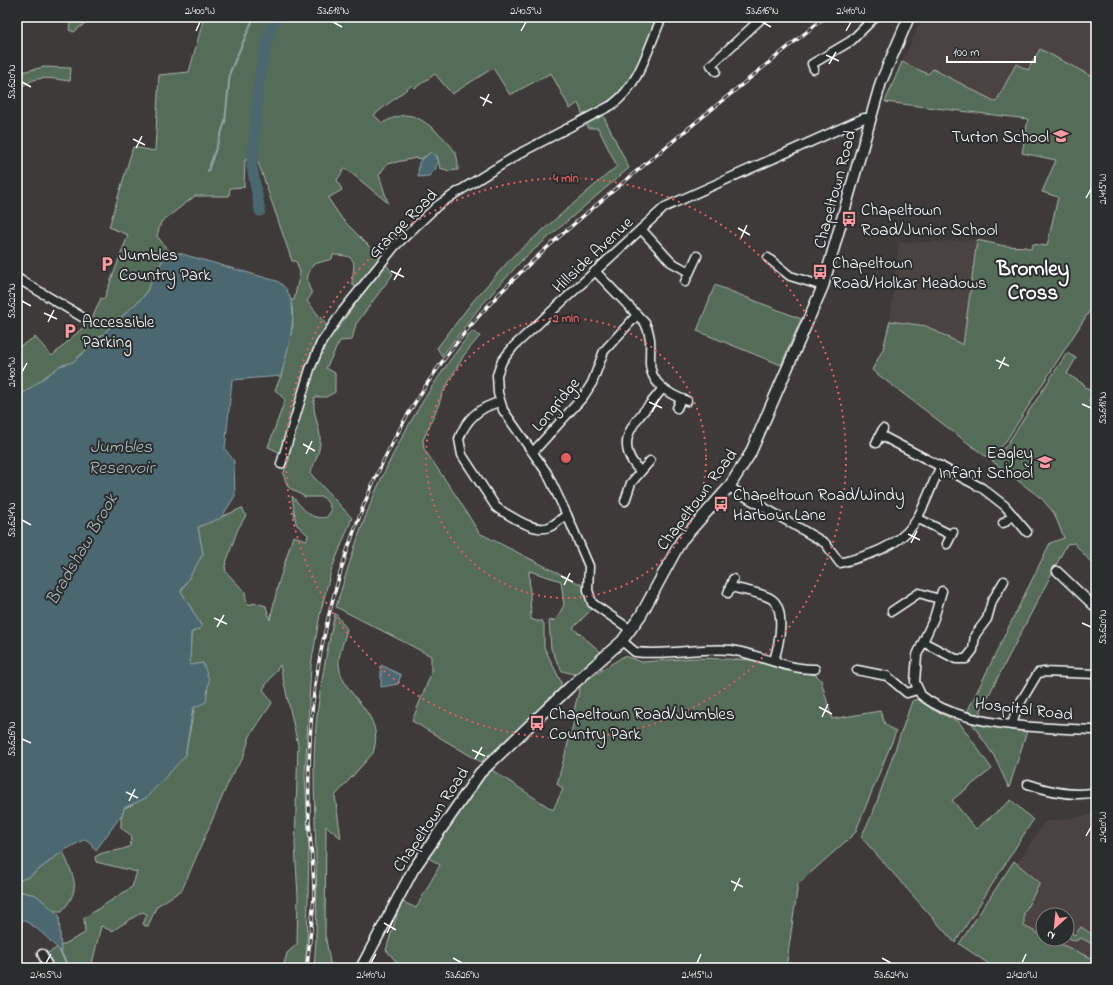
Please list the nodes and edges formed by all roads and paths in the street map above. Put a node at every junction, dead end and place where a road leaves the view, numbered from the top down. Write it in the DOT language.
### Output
graph roads {
  1 [pos="662,17"];
  2 [pos="763,17"];
  3 [pos="875,17"];
  4 [pos="909,17"];
  5 [pos="814,69"];
  6 [pos="716,71"];
  7 [pos="871,118"];
  8 [pos="641,229"];
  9 [pos="697,256"];
  10 [pos="768,257"];
  11 [pos="595,271"];
  12 [pos="689,272"];
  13 [pos="17,278"];
  14 [pos="685,282"];
  15 [pos="823,286"];
  16 [pos="637,315"];
  17 [pos="82,317"];
  18 [pos="662,389"];
  19 [pos="500,402"];
  20 [pos="677,408"];
  21 [pos="876,443"];
  22 [pos="533,452"];
  23 [pos="650,461"];
  24 [pos="281,464"];
  25 [pos="941,466"];
  26 [pos="640,471"];
  27 [pos="729,487"];
  28 [pos="625,501"];
  29 [pos="567,515"];
  30 [pos="1013,515"];
  31 [pos="917,518"];
  32 [pos="1003,522"];
  33 [pos="1026,532"];
  34 [pos="947,544"];
  35 [pos="1057,571"];
  36 [pos="734,579"];
  37 [pos="1004,581"];
  38 [pos="1096,608"];
  39 [pos="903,615"];
  40 [pos="631,630"];
  41 [pos="622,641"];
  42 [pos="923,642"];
  43 [pos="774,660"];
  44 [pos="815,669"];
  45 [pos="857,670"];
  46 [pos="1096,674"];
  47 [pos="917,690"];
  48 [pos="1012,725"];
  49 [pos="1096,730"];
  50 [pos="1028,784"];
  51 [pos="1096,792"];
  52 [pos="42,954"];
  53 [pos="49,968"];
  54 [pos="361,968"];
  1 -- 24 [label="street, Grange Road"];
  2 -- 6 [label="street"];
  3 -- 5 [label="street"];
  4 -- 7 [label="main road, Chapeltown Road"];
  7 -- 8 [label="street, Hillside Avenue"];
  7 -- 15 [label="main road, Chapeltown Road"];
  8 -- 11 [label="street, Hillside Avenue"];
  8 -- 12 [label="street"];
  9 -- 12 [label="street"];
  10 -- 15 [label="street"];
  11 -- 16 [label="street"];
  11 -- 19 [label="street, Hillside Avenue"];
  12 -- 14 [label="street"];
  13 -- 17 [label="street"];
  15 -- 27 [label="main road, Chapeltown Road"];
  16 -- 18 [label="street"];
  16 -- 22 [label="street, Longridge"];
  18 -- 20 [label="street"];
  18 -- 26 [label="street"];
  19 -- 22 [label="street, Hillside Avenue"];
  19 -- 29 [label="street"];
  21 -- 25 [label="street"];
  22 -- 29 [label="street, Hillside Avenue"];
  23 -- 26 [label="street"];
  25 -- 30 [label="street"];
  25 -- 31 [label="street"];
  26 -- 28 [label="street"];
  27 -- 31 [label="street"];
  27 -- 40 [label="main road, Chapeltown Road"];
  29 -- 40 [label="street, Hillside Avenue"];
  30 -- 32 [label="street"];
  30 -- 33 [label="street"];
  31 -- 34 [label="street"];
  35 -- 38 [label="street"];
  36 -- 43 [label="street"];
  37 -- 42 [label="street"];
  39 -- 42 [label="street"];
  40 -- 41 [label="main road, Chapeltown Road"];
  41 -- 43 [label="street"];
  41 -- 54 [label="main road, Chapeltown Road"];
  42 -- 47 [label="street"];
  43 -- 44 [label="street"];
  45 -- 47 [label="street"];
  46 -- 48 [label="street"];
  47 -- 48 [label="street, Hospital Road"];
  48 -- 49 [label="street, Hospital Road"];
  50 -- 51 [label="street"];
  52 -- 53 [label="street"];
}
